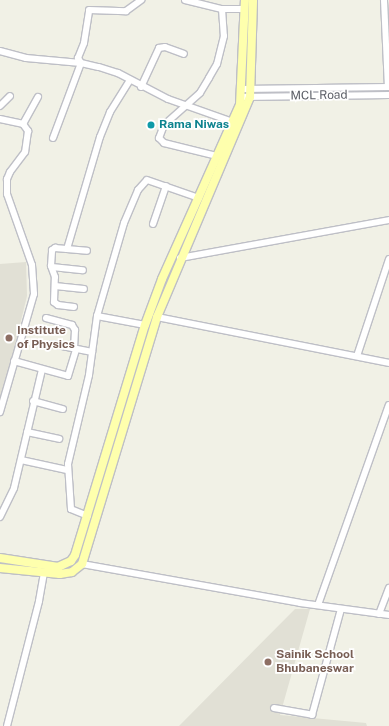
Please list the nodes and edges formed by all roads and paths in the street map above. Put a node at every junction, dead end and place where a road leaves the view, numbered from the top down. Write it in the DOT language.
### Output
graph roads {
  1 [pos="141,0"];
  2 [pos="185,0"];
  3 [pos="245,0"];
  4 [pos="253,0"];
  5 [pos="384,0"];
  6 [pos="222,9"];
  7 [pos="245,9"];
  8 [pos="0,51"];
  9 [pos="184,54"];
  10 [pos="82,63"];
  11 [pos="130,80"];
  12 [pos="141,87"];
  13 [pos="389,87"];
  14 [pos="246,93"];
  15 [pos="389,95"];
  16 [pos="10,96"];
  17 [pos="38,97"];
  18 [pos="186,105"];
  19 [pos="0,106"];
  20 [pos="0,119"];
  21 [pos="233,122"];
  22 [pos="22,124"];
  23 [pos="53,138"];
  24 [pos="217,156"];
  25 [pos="166,186"];
  26 [pos="199,198"];
  27 [pos="389,220"];
  28 [pos="153,224"];
  29 [pos="67,249"];
  30 [pos="87,251"];
  31 [pos="180,258"];
  32 [pos="389,259"];
  33 [pos="52,268"];
  34 [pos="83,270"];
  35 [pos="163,277"];
  36 [pos="171,281"];
  37 [pos="55,286"];
  38 [pos="84,289"];
  39 [pos="74,307"];
  40 [pos="97,316"];
  41 [pos="157,317"];
  42 [pos="46,318"];
  43 [pos="145,325"];
  44 [pos="52,344"];
  45 [pos="75,349"];
  46 [pos="92,352"];
  47 [pos="358,356"];
  48 [pos="14,361"];
  49 [pos="389,363"];
  50 [pos="42,370"];
  51 [pos="33,402"];
  52 [pos="389,405"];
  53 [pos="63,409"];
  54 [pos="0,412"];
  55 [pos="27,432"];
  56 [pos="59,439"];
  57 [pos="21,460"];
  58 [pos="67,470"];
  59 [pos="88,516"];
  60 [pos="0,517"];
  61 [pos="0,558"];
  62 [pos="82,564"];
  63 [pos="0,568"];
  64 [pos="44,572"];
  65 [pos="389,588"];
  66 [pos="318,606"];
  67 [pos="342,609"];
  68 [pos="380,614"];
  69 [pos="389,615"];
  70 [pos="274,708"];
  71 [pos="7,726"];
  1 -- 10 [label="street"];
  2 -- 6 [label="street"];
  3 -- 7 [label="main road"];
  4 -- 14 [label="main road"];
  5 -- 13 [label="street"];
  6 -- 7 [label="street"];
  6 -- 18 [label="street"];
  7 -- 14 [label="main road"];
  8 -- 10 [label="street"];
  9 -- 12 [label="street"];
  10 -- 11 [label="street"];
  10 -- 23 [label="street"];
  11 -- 12 [label="street"];
  11 -- 29 [label="street"];
  12 -- 18 [label="street"];
  13 -- 14 [label="street, MCL Road"];
  14 -- 15 [label="street, MCL Road"];
  14 -- 21 [label="main road"];
  14 -- 31 [label="main road"];
  16 -- 19 [label="street"];
  17 -- 22 [label="street"];
  18 -- 21 [label="street"];
  18 -- 24 [label="street"];
  20 -- 22 [label="street"];
  21 -- 24 [label="main road"];
  22 -- 48 [label="street"];
  24 -- 26 [label="main road"];
  25 -- 26 [label="street"];
  25 -- 28 [label="street"];
  25 -- 40 [label="street"];
  26 -- 35 [label="main road"];
  27 -- 31 [label="street"];
  29 -- 30 [label="street"];
  29 -- 33 [label="street"];
  31 -- 36 [label="main road"];
  32 -- 47 [label="street"];
  33 -- 34 [label="street"];
  33 -- 37 [label="street"];
  35 -- 36 [label="main road"];
  35 -- 43 [label="main road"];
  36 -- 41 [label="main road"];
  37 -- 38 [label="street"];
  37 -- 39 [label="street"];
  40 -- 43 [label="street"];
  40 -- 46 [label="street"];
  41 -- 47 [label="street"];
  41 -- 62 [label="main road"];
  42 -- 45 [label="street"];
  43 -- 59 [label="main road"];
  44 -- 45 [label="street"];
  45 -- 46 [label="street"];
  45 -- 50 [label="street"];
  46 -- 58 [label="street"];
  47 -- 49 [label="street"];
  48 -- 50 [label="street"];
  48 -- 54 [label="street"];
  50 -- 51 [label="street"];
  51 -- 53 [label="street"];
  51 -- 55 [label="street"];
  52 -- 66 [label="street"];
  55 -- 56 [label="street"];
  55 -- 57 [label="street"];
  57 -- 58 [label="street"];
  57 -- 60 [label="street"];
  58 -- 59 [label="street"];
  59 -- 61 [label="main road"];
  62 -- 64 [label="main road"];
  62 -- 66 [label="street"];
  63 -- 64 [label="main road"];
  64 -- 71 [label="street"];
  65 -- 68 [label="street"];
  66 -- 67 [label="street"];
  67 -- 68 [label="street"];
  67 -- 70 [label="street"];
  68 -- 69 [label="street"];
}
